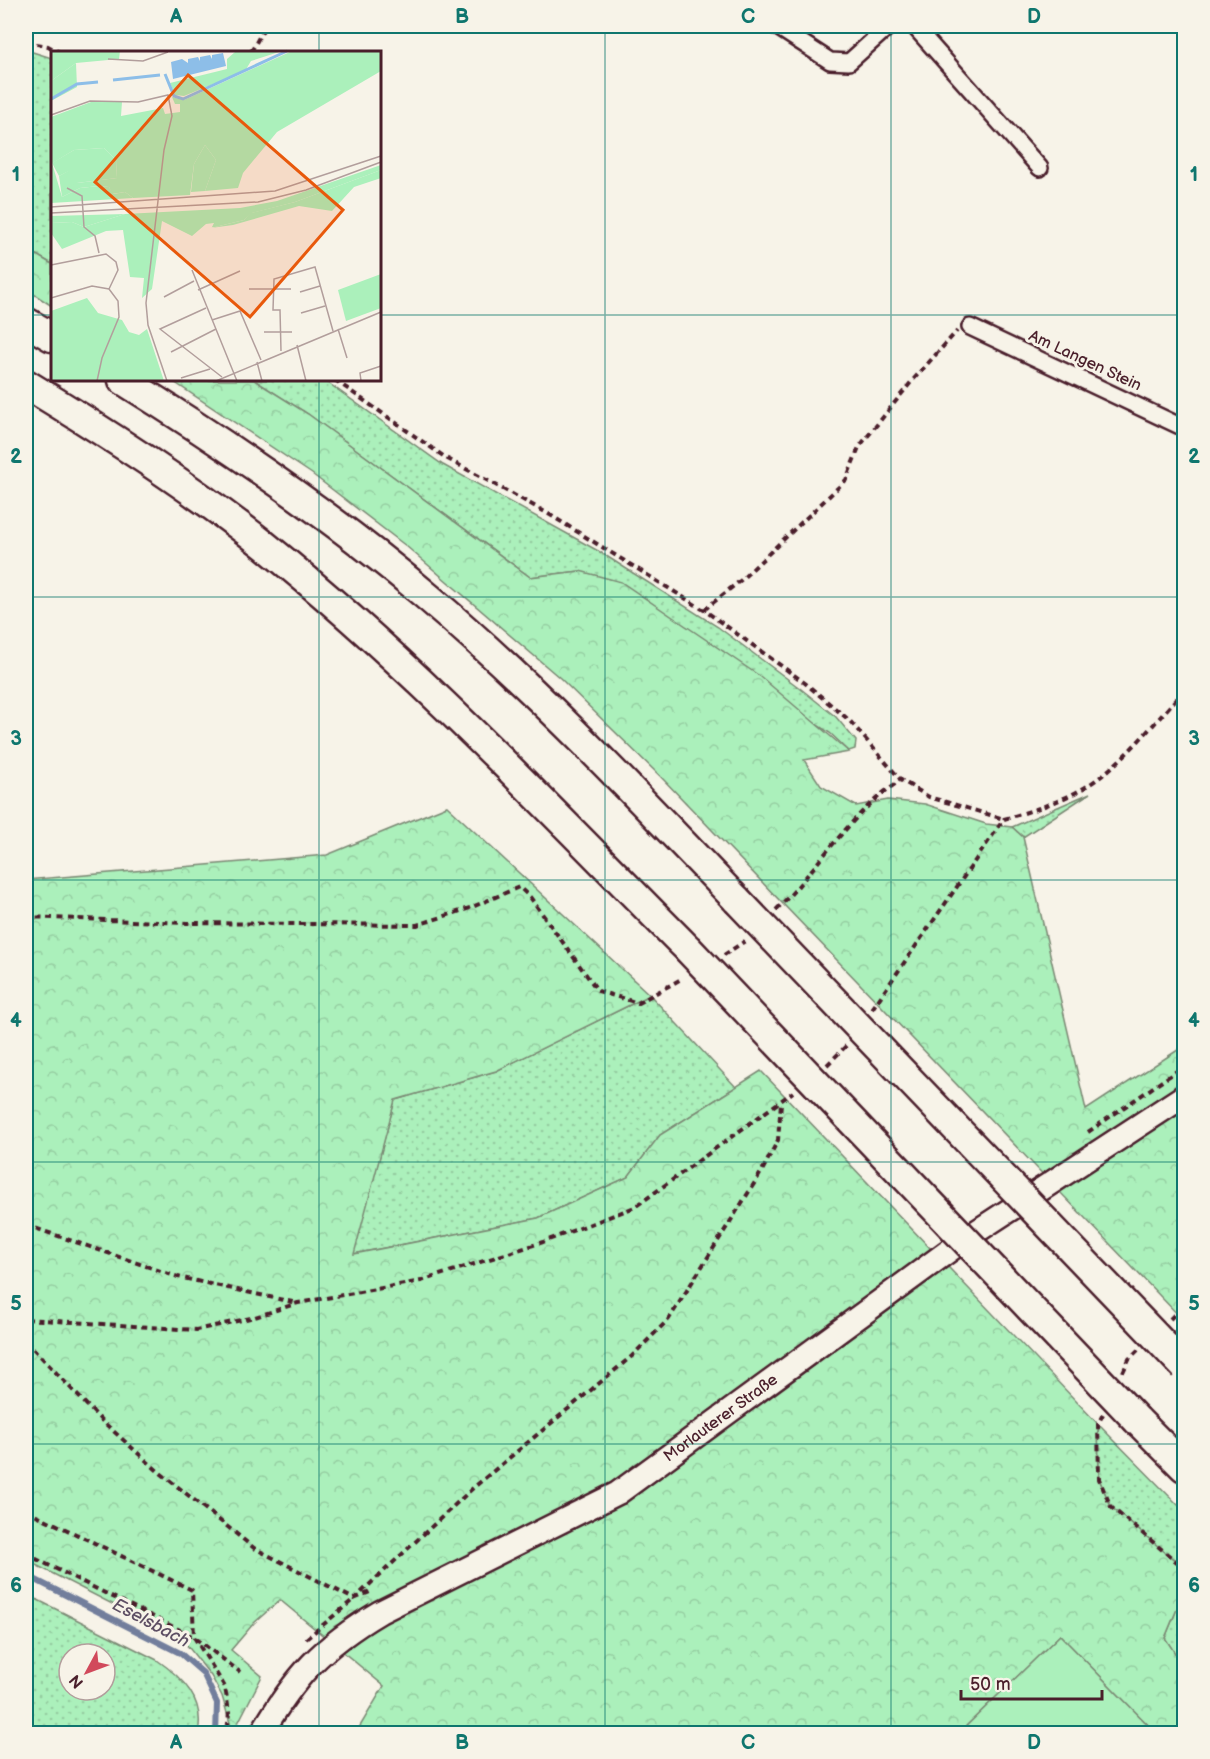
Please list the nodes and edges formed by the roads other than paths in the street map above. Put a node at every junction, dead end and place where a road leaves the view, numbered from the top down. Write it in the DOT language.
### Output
graph roads {
  1 [pos="776,26"];
  2 [pos="889,26"];
  3 [pos="914,26"];
  4 [pos="1040,168"];
  5 [pos="26,322"];
  6 [pos="970,327"];
  7 [pos="51,336"];
  8 [pos="125,381"];
  9 [pos="26,384"];
  10 [pos="1185,428"];
  11 [pos="1185,1096"];
  12 [pos="1185,1366"];
  13 [pos="1185,1467"];
  14 [pos="261,1734"];
  1 -- 2 [label="street"];
  3 -- 4 [label="street"];
  5 -- 7 [label="highway"];
  6 -- 10 [label="street, Am Langen Stein"];
  8 -- 12 [label="highway, bridge"];
  9 -- 13 [label="highway, bridge"];
  11 -- 14 [label="street, Morlauterer Straße"];
}
